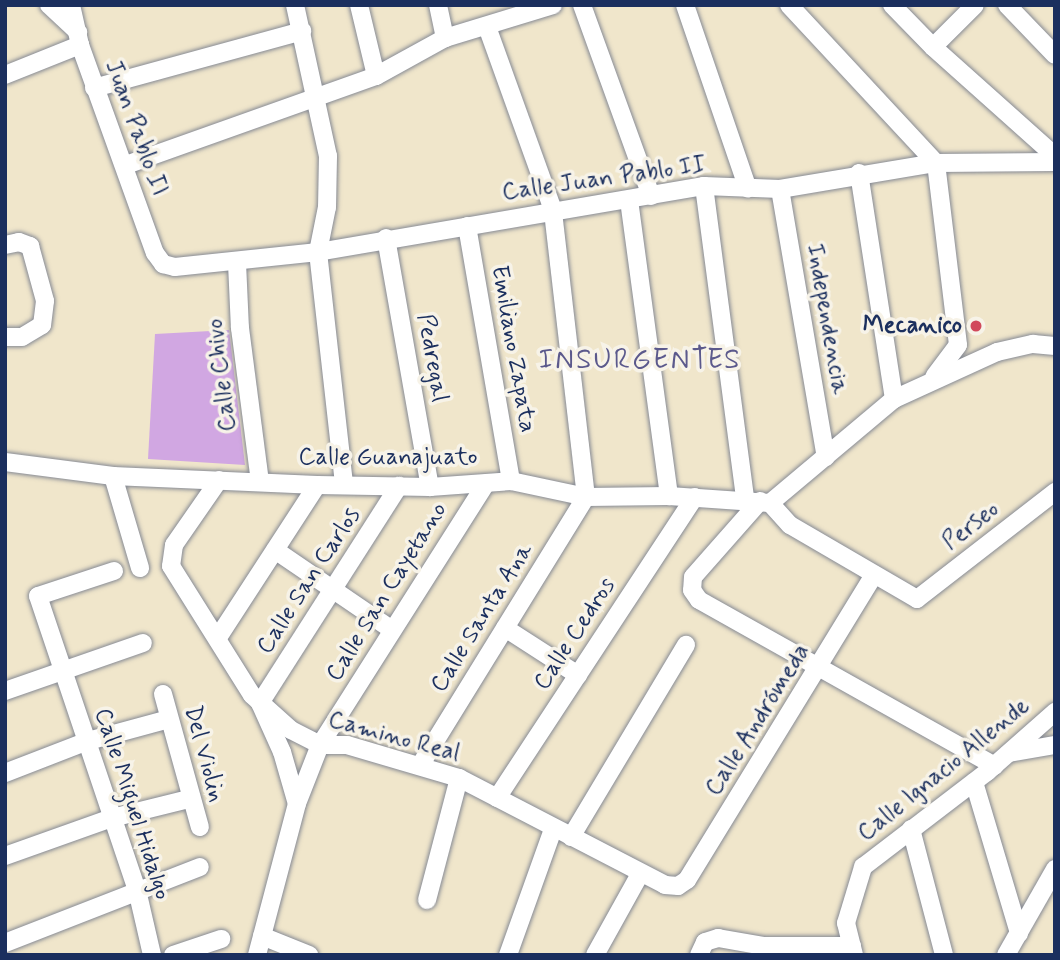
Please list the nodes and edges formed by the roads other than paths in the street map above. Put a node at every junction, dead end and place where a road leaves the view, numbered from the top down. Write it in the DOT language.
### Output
graph roads {
  1 [pos="49,5"];
  2 [pos="71,5"];
  3 [pos="295,5"];
  4 [pos="359,5"];
  5 [pos="438,5"];
  6 [pos="553,5"];
  7 [pos="582,5"];
  8 [pos="685,5"];
  9 [pos="789,5"];
  10 [pos="892,5"];
  11 [pos="975,5"];
  12 [pos="1007,5"];
  13 [pos="519,11"];
  14 [pos="487,27"];
  15 [pos="302,31"];
  16 [pos="79,38"];
  17 [pos="445,38"];
  18 [pos="933,47"];
  19 [pos="1055,55"];
  20 [pos="5,75"];
  21 [pos="376,76"];
  22 [pos="94,88"];
  23 [pos="317,96"];
  24 [pos="1055,156"];
  25 [pos="1055,162"];
  26 [pos="936,163"];
  27 [pos="125,165"];
  28 [pos="859,173"];
  29 [pos="704,186"];
  30 [pos="748,189"];
  31 [pos="780,189"];
  32 [pos="651,196"];
  33 [pos="629,200"];
  34 [pos="553,210"];
  35 [pos="467,226"];
  36 [pos="386,238"];
  37 [pos="5,245"];
  38 [pos="318,252"];
  39 [pos="237,263"];
  40 [pos="163,264"];
  41 [pos="5,337"];
  42 [pos="958,345"];
  43 [pos="1055,346"];
  44 [pos="997,352"];
  45 [pos="936,376"];
  46 [pos="894,398"];
  47 [pos="826,457"];
  48 [pos="5,462"];
  49 [pos="113,476"];
  50 [pos="219,480"];
  51 [pos="260,481"];
  52 [pos="511,481"];
  53 [pos="486,483"];
  54 [pos="344,484"];
  55 [pos="317,485"];
  56 [pos="399,486"];
  57 [pos="430,487"];
  58 [pos="1055,492"];
  59 [pos="669,496"];
  60 [pos="586,497"];
  61 [pos="695,497"];
  62 [pos="758,501"];
  63 [pos="275,550"];
  64 [pos="140,568"];
  65 [pos="114,571"];
  66 [pos="874,575"];
  67 [pos="334,590"];
  68 [pos="505,628"];
  69 [pos="391,629"];
  70 [pos="219,636"];
  71 [pos="143,643"];
  72 [pos="686,645"];
  73 [pos="818,669"];
  74 [pos="61,670"];
  75 [pos="578,675"];
  76 [pos="5,691"];
  77 [pos="163,694"];
  78 [pos="260,703"];
  79 [pos="1054,714"];
  80 [pos="169,719"];
  81 [pos="88,741"];
  82 [pos="1055,745"];
  83 [pos="320,746"];
  84 [pos="1009,752"];
  85 [pos="421,764"];
  86 [pos="995,766"];
  87 [pos="5,773"];
  88 [pos="459,778"];
  89 [pos="974,782"];
  90 [pos="497,798"];
  91 [pos="189,799"];
  92 [pos="297,804"];
  93 [pos="112,818"];
  94 [pos="200,827"];
  95 [pos="553,829"];
  96 [pos="911,829"];
  97 [pos="571,837"];
  98 [pos="5,856"];
  99 [pos="200,867"];
  100 [pos="1055,869"];
  101 [pos="640,874"];
  102 [pos="678,886"];
  103 [pos="137,890"];
  104 [pos="427,900"];
  105 [pos="1020,933"];
  106 [pos="262,936"];
  107 [pos="221,939"];
  108 [pos="5,946"];
  109 [pos="765,950"];
  110 [pos="853,951"];
  111 [pos="16,955"];
  112 [pos="152,955"];
  113 [pos="173,955"];
  114 [pos="257,955"];
  115 [pos="310,955"];
  116 [pos="508,955"];
  117 [pos="595,955"];
  118 [pos="699,955"];
  119 [pos="944,955"];
  120 [pos="1007,955"];
  1 -- 16 [label="street"];
  2 -- 16 [label="street, Juan Pablo II"];
  3 -- 15 [label="street"];
  4 -- 21 [label="street"];
  5 -- 17 [label="street"];
  6 -- 13 [label="street"];
  7 -- 32 [label="street"];
  8 -- 30 [label="street"];
  9 -- 26 [label="street"];
  10 -- 18 [label="street"];
  11 -- 18 [label="street"];
  12 -- 19 [label="street"];
  13 -- 14 [label="street"];
  14 -- 17 [label="street"];
  14 -- 34 [label="street"];
  15 -- 22 [label="street"];
  15 -- 23 [label="street"];
  16 -- 20 [label="street"];
  16 -- 22 [label="street, Juan Pablo II"];
  17 -- 21 [label="street"];
  18 -- 24 [label="street"];
  21 -- 23 [label="street"];
  22 -- 27 [label="street, Juan Pablo II"];
  23 -- 27 [label="street"];
  23 -- 38 [label="street"];
  25 -- 26 [label="street, Calle Juan Pablo II"];
  26 -- 28 [label="street, Calle Juan Pablo II"];
  26 -- 42 [label="street"];
  27 -- 40 [label="street, Juan Pablo II"];
  28 -- 31 [label="street, Calle Juan Pablo II"];
  28 -- 46 [label="street"];
  29 -- 30 [label="street, Calle Juan Pablo II"];
  29 -- 32 [label="street, Calle Juan Pablo II"];
  29 -- 62 [label="street"];
  30 -- 31 [label="street, Calle Juan Pablo II"];
  31 -- 47 [label="street, Independencia"];
  32 -- 33 [label="street, Calle Juan Pablo II"];
  33 -- 34 [label="street, Calle Juan Pablo II"];
  33 -- 59 [label="street"];
  34 -- 35 [label="street, Calle Juan Pablo II"];
  34 -- 60 [label="street"];
  35 -- 36 [label="street, Calle Juan Pablo II"];
  35 -- 52 [label="street, Emiliano Zapata"];
  36 -- 38 [label="street, Calle Juan Pablo II"];
  36 -- 57 [label="street, Pedregal"];
  37 -- 41 [label="street"];
  38 -- 39 [label="street, Calle Juan Pablo II"];
  38 -- 54 [label="street"];
  39 -- 40 [label="street, Calle Juan Pablo II"];
  39 -- 51 [label="street, Calle Chivo"];
  42 -- 44 [label="street"];
  42 -- 45 [label="street"];
  43 -- 44 [label="street"];
  44 -- 45 [label="street"];
  45 -- 46 [label="street"];
  46 -- 47 [label="street"];
  47 -- 62 [label="street"];
  48 -- 49 [label="street, Calle Guanajuato"];
  49 -- 50 [label="street, Calle Guanajuato"];
  49 -- 64 [label="street"];
  50 -- 51 [label="street, Calle Guanajuato"];
  50 -- 70 [label="street, Camino Real"];
  51 -- 55 [label="street, Calle Guanajuato"];
  52 -- 53 [label="street, Calle Guanajuato"];
  52 -- 60 [label="street, Calle Guanajuato"];
  53 -- 57 [label="street, Calle Guanajuato"];
  53 -- 69 [label="street, Calle San Cayetano"];
  54 -- 55 [label="street, Calle Guanajuato"];
  54 -- 56 [label="street, Calle Guanajuato"];
  55 -- 63 [label="street"];
  56 -- 57 [label="street, Calle Guanajuato"];
  56 -- 67 [label="street, Calle San Carlos"];
  58 -- 66 [label="street, Perseo"];
  59 -- 60 [label="street, Calle Guanajuato"];
  59 -- 61 [label="street, Calle Guanajuato"];
  60 -- 68 [label="street, Calle Santa Ana"];
  61 -- 62 [label="street, Calle Guanajuato"];
  61 -- 75 [label="street, Calle Cedros"];
  62 -- 66 [label="street"];
  62 -- 73 [label="street"];
  63 -- 67 [label="street"];
  63 -- 70 [label="street"];
  65 -- 74 [label="street, Calle Miguel Hidalgo"];
  66 -- 73 [label="street, Calle Andrómeda"];
  67 -- 69 [label="street"];
  67 -- 78 [label="street, Calle San Carlos"];
  68 -- 75 [label="street"];
  68 -- 85 [label="street, Calle Santa Ana"];
  69 -- 83 [label="street, Calle San Cayetano"];
  70 -- 78 [label="street, Camino Real"];
  71 -- 74 [label="street"];
  72 -- 97 [label="street"];
  73 -- 86 [label="street"];
  73 -- 102 [label="street, Calle Andrómeda"];
  74 -- 76 [label="street"];
  74 -- 81 [label="street, Calle Miguel Hidalgo"];
  75 -- 90 [label="street, Calle Cedros"];
  77 -- 80 [label="street, Del Violin"];
  78 -- 83 [label="street, Camino Real"];
  78 -- 92 [label="street"];
  79 -- 84 [label="street, Calle Ignacio Allende"];
  80 -- 81 [label="street"];
  80 -- 91 [label="street, Del Violin"];
  81 -- 87 [label="street"];
  81 -- 93 [label="street, Calle Miguel Hidalgo"];
  82 -- 84 [label="street"];
  83 -- 85 [label="street, Camino Real"];
  83 -- 92 [label="street, Calle San Cayetano"];
  84 -- 86 [label="street, Calle Ignacio Allende"];
  85 -- 88 [label="street, Camino Real"];
  86 -- 89 [label="street, Calle Ignacio Allende"];
  88 -- 90 [label="street, Camino Real"];
  88 -- 104 [label="street"];
  89 -- 96 [label="street, Calle Ignacio Allende"];
  89 -- 105 [label="street"];
  90 -- 95 [label="street, Camino Real"];
  91 -- 93 [label="street"];
  91 -- 94 [label="street, Del Violin"];
  92 -- 106 [label="street, Calle San Cayetano"];
  93 -- 98 [label="street"];
  93 -- 103 [label="street, Calle Miguel Hidalgo"];
  95 -- 97 [label="street, Camino Real"];
  95 -- 116 [label="street"];
  96 -- 110 [label="street, Calle Ignacio Allende"];
  96 -- 119 [label="street"];
  97 -- 101 [label="street, Camino Real"];
  99 -- 103 [label="street"];
  100 -- 105 [label="street"];
  101 -- 102 [label="street, Camino Real"];
  101 -- 117 [label="street"];
  103 -- 108 [label="street"];
  103 -- 112 [label="street, Calle Miguel Hidalgo"];
  105 -- 120 [label="street"];
  106 -- 114 [label="street, Calle San Cayetano"];
  106 -- 115 [label="street"];
  107 -- 113 [label="street"];
  108 -- 111 [label="street"];
  109 -- 110 [label="street"];
  109 -- 118 [label="street"];
}
